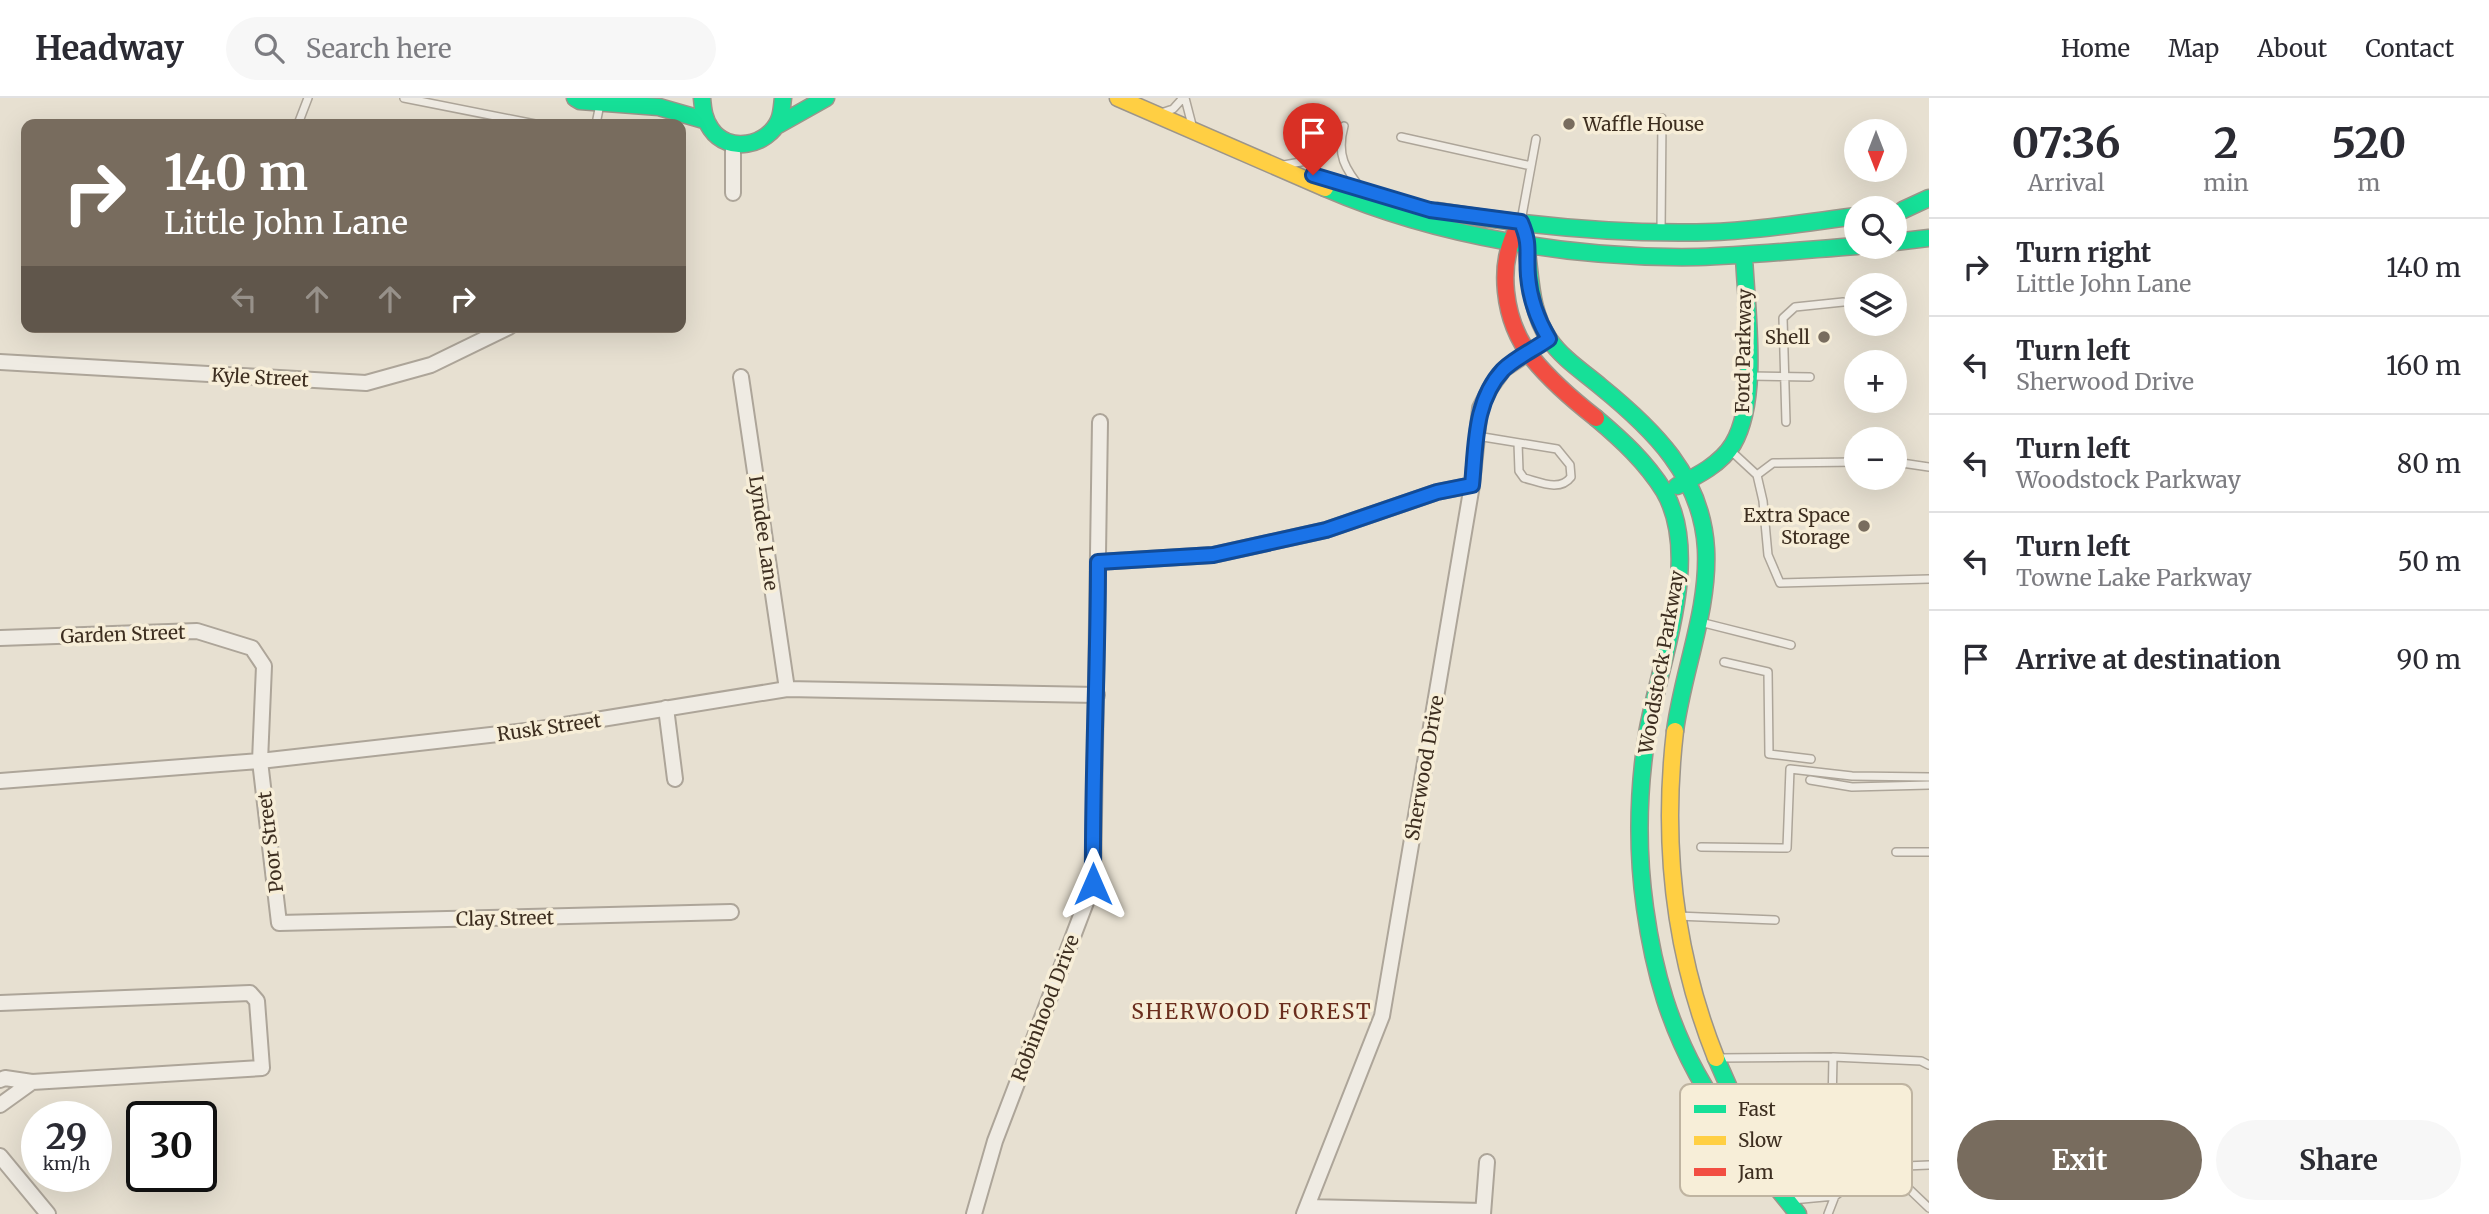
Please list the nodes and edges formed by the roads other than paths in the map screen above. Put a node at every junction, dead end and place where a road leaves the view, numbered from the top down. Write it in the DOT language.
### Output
graph roads {
  1 [pos="308,98"];
  2 [pos="404,98"];
  3 [pos="575,98"];
  4 [pos="702,98"];
  5 [pos="783,98"];
  6 [pos="827,98"];
  7 [pos="1118,98"];
  8 [pos="1184,98"];
  9 [pos="600,103"];
  10 [pos="1158,114"];
  11 [pos="1662,118"];
  12 [pos="300,119"];
  13 [pos="510,119"];
  14 [pos="597,119"];
  15 [pos="704,120"];
  16 [pos="778,125"];
  17 [pos="1344,127"];
  18 [pos="1194,129"];
  19 [pos="1402,137"];
  20 [pos="1340,139"];
  21 [pos="1536,139"];
  22 [pos="733,144"];
  23 [pos="1275,165"];
  24 [pos="1531,166"];
  25 [pos="1363,191"];
  26 [pos="733,193"];
  27 [pos="1929,198"];
  28 [pos="1929,206"];
  29 [pos="1907,208"];
  30 [pos="1907,210"];
  31 [pos="1844,217"];
  32 [pos="1521,222"];
  33 [pos="1661,232"];
  34 [pos="1509,238"];
  35 [pos="1929,238"];
  36 [pos="1907,241"];
  37 [pos="1530,242"];
  38 [pos="1566,247"];
  39 [pos="1844,247"];
  40 [pos="1744,256"];
  41 [pos="1531,293"];
  42 [pos="1843,302"];
  43 [pos="497,333"];
  44 [pos="1549,339"];
  45 [pos="1527,354"];
  46 [pos="0,362"];
  47 [pos="1746,376"];
  48 [pos="1784,376"];
  49 [pos="741,377"];
  50 [pos="1810,377"];
  51 [pos="1100,422"];
  52 [pos="1786,422"];
  53 [pos="1477,436"];
  54 [pos="1518,443"];
  55 [pos="1729,449"];
  56 [pos="1844,462"];
  57 [pos="1907,464"];
  58 [pos="1929,467"];
  59 [pos="1757,475"];
  60 [pos="1689,480"];
  61 [pos="1472,485"];
  62 [pos="1665,492"];
  63 [pos="1098,562"];
  64 [pos="1929,579"];
  65 [pos="1697,621"];
  66 [pos="0,638"];
  67 [pos="1791,645"];
  68 [pos="1724,662"];
  69 [pos="787,689"];
  70 [pos="1097,695"];
  71 [pos="666,708"];
  72 [pos="1811,758"];
  73 [pos="260,761"];
  74 [pos="1929,777"];
  75 [pos="675,779"];
  76 [pos="1810,780"];
  77 [pos="0,781"];
  78 [pos="1929,786"];
  79 [pos="1701,847"];
  80 [pos="1896,852"];
  81 [pos="1929,852"];
  82 [pos="731,912"];
  83 [pos="1675,916"];
  84 [pos="1775,920"];
  85 [pos="279,923"];
  86 [pos="0,1003"];
  87 [pos="1833,1056"];
  88 [pos="1713,1058"];
  89 [pos="1929,1065"];
  90 [pos="0,1080"];
  91 [pos="32,1082"];
  92 [pos="1701,1084"];
  93 [pos="1726,1084"];
  94 [pos="1832,1084"];
  95 [pos="0,1105"];
  96 [pos="0,1156"];
  97 [pos="1487,1162"];
  98 [pos="1912,1192"];
  99 [pos="1784,1196"];
  100 [pos="1835,1196"];
  101 [pos="1787,1199"];
  102 [pos="1929,1208"];
  103 [pos="1306,1210"];
  104 [pos="1398,1211"];
  105 [pos="1483,1213"];
  106 [pos="48,1214"];
  107 [pos="974,1214"];
  108 [pos="1798,1214"];
  109 [pos="1828,1214"];
  1 -- 12 [label="lane"];
  2 -- 13 [label="lane"];
  3 -- 9 [label="main road"];
  4 -- 15 [label="main road"];
  5 -- 16 [label="main road"];
  6 -- 16 [label="main road"];
  7 -- 10 [label="main road"];
  8 -- 10 [label="lane"];
  8 -- 18 [label="lane"];
  9 -- 14 [label="lane"];
  9 -- 15 [label="main road"];
  10 -- 18 [label="main road"];
  11 -- 33 [label="lane"];
  15 -- 22 [label="main road"];
  16 -- 22 [label="main road"];
  17 -- 20 [label="lane"];
  18 -- 23 [label="main road"];
  19 -- 24 [label="lane"];
  20 -- 23 [label="lane"];
  20 -- 25 [label="lane"];
  21 -- 24 [label="lane"];
  22 -- 26 [label="street"];
  23 -- 25 [label="main road"];
  23 -- 34 [label="main road"];
  24 -- 32 [label="lane"];
  25 -- 32 [label="main road"];
  27 -- 29 [label="main road"];
  28 -- 30 [label="main road"];
  31 -- 33 [label="main road"];
  32 -- 33 [label="main road"];
  32 -- 34 [label="main road"];
  32 -- 37 [label="main road, Woodstock Parkway"];
  34 -- 37 [label="main road"];
  34 -- 45 [label="main road, Woodstock Parkway"];
  35 -- 36 [label="main road"];
  37 -- 38 [label="main road"];
  37 -- 41 [label="main road, Woodstock Parkway"];
  38 -- 40 [label="main road"];
  38 -- 41 [label="main road"];
  39 -- 40 [label="main road"];
  40 -- 47 [label="main road, Ford Parkway"];
  41 -- 44 [label="main road, Woodstock Parkway"];
  42 -- 48 [label="lane"];
  43 -- 46 [label="street, Kyle Street"];
  44 -- 45 [label="street, Sherwood Drive"];
  44 -- 60 [label="main road, Woodstock Parkway"];
  45 -- 53 [label="street, Sherwood Drive"];
  45 -- 62 [label="main road, Woodstock Parkway"];
  47 -- 48 [label="lane"];
  47 -- 55 [label="main road, Ford Parkway"];
  48 -- 50 [label="lane"];
  48 -- 52 [label="lane"];
  49 -- 69 [label="street, Lyndee Lane"];
  51 -- 63 [label="street, Robinhood Drive"];
  53 -- 54 [label="lane"];
  53 -- 61 [label="street, Sherwood Drive"];
  54 -- 54 [label="lane"];
  55 -- 59 [label="lane"];
  55 -- 60 [label="main road, Ford Parkway"];
  56 -- 59 [label="lane"];
  57 -- 58 [label="lane"];
  59 -- 64 [label="lane"];
  60 -- 62 [label="main road, Ford Parkway"];
  60 -- 65 [label="main road, Woodstock Parkway"];
  61 -- 63 [label="street"];
  61 -- 103 [label="street, Sherwood Drive"];
  62 -- 92 [label="main road, Woodstock Parkway"];
  63 -- 70 [label="street, Robinhood Drive"];
  65 -- 67 [label="lane"];
  65 -- 83 [label="main road, Woodstock Parkway"];
  66 -- 73 [label="street, Garden Street"];
  68 -- 72 [label="lane"];
  69 -- 70 [label="street, Rusk Street"];
  69 -- 71 [label="street, Rusk Street"];
  70 -- 107 [label="street, Robinhood Drive"];
  71 -- 73 [label="street, Rusk Street"];
  71 -- 75 [label="street"];
  73 -- 77 [label="street, Rusk Street"];
  73 -- 85 [label="street, Poor Street"];
  74 -- 79 [label="lane"];
  76 -- 78 [label="lane"];
  80 -- 81 [label="lane"];
  82 -- 85 [label="street, Clay Street"];
  83 -- 84 [label="lane"];
  83 -- 88 [label="main road, Woodstock Parkway"];
  86 -- 91 [label="street"];
  87 -- 88 [label="lane"];
  87 -- 89 [label="lane"];
  87 -- 94 [label="lane"];
  88 -- 93 [label="main road, Woodstock Parkway"];
  90 -- 91 [label="street"];
  91 -- 95 [label="street"];
  96 -- 106 [label="street"];
  97 -- 105 [label="street"];
  98 -- 102 [label="lane"];
  99 -- 101 [label="main road, Woodstock Parkway"];
  100 -- 101 [label="lane"];
  100 -- 109 [label="lane"];
  101 -- 108 [label="main road, Woodstock Parkway"];
  103 -- 104 [label="street"];
  104 -- 105 [label="street"];
}
